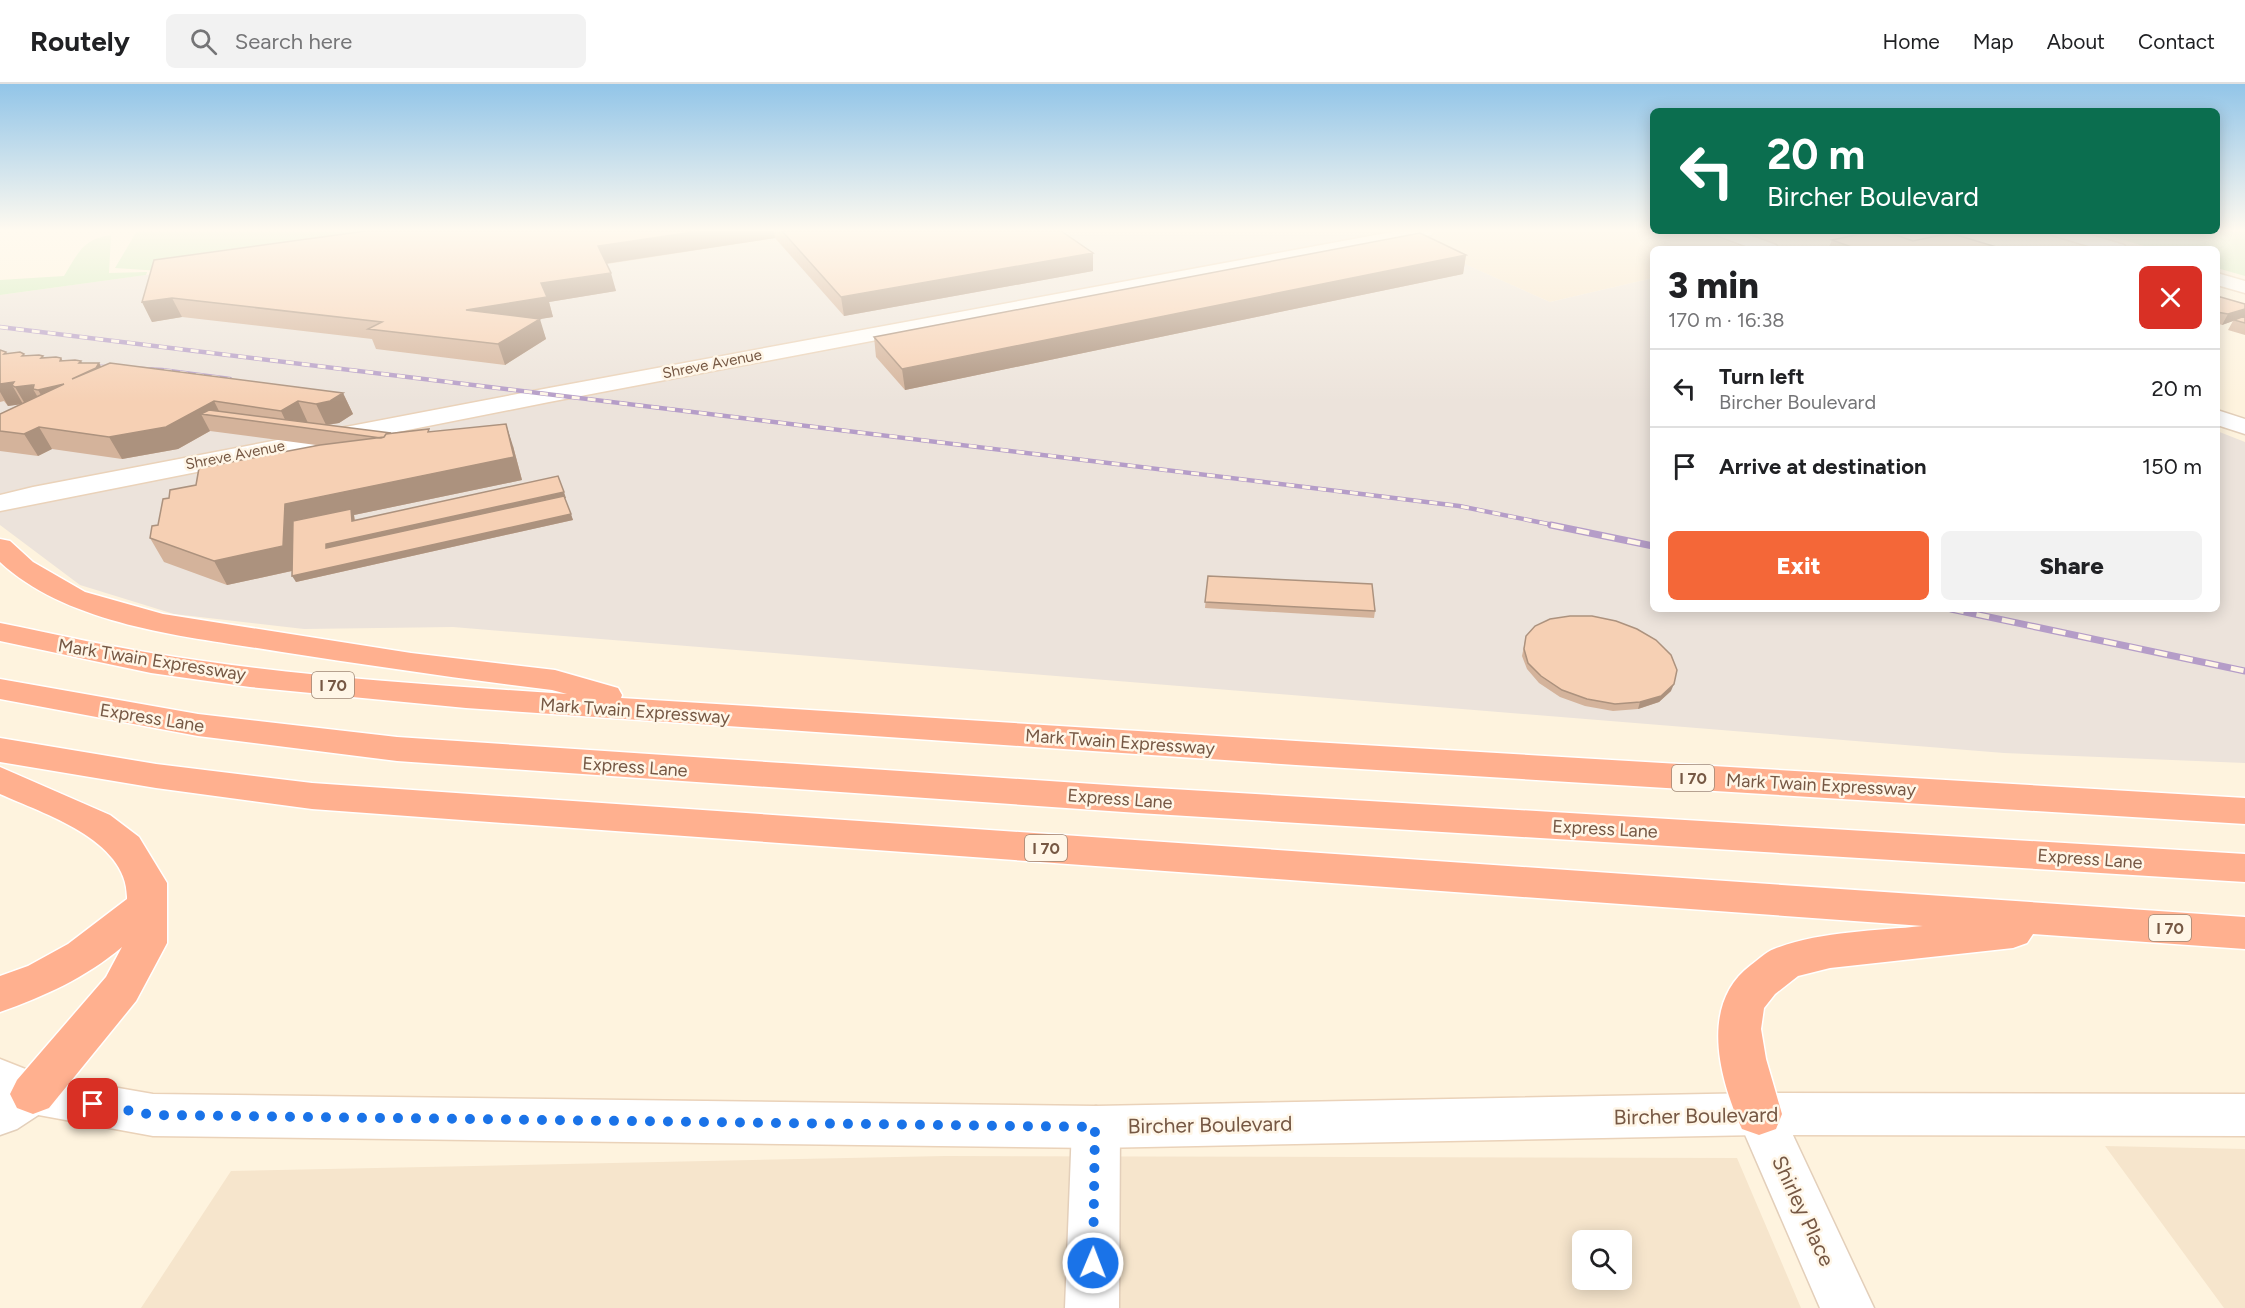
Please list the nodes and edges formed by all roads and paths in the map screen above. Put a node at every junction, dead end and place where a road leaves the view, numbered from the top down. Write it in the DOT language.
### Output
graph roads {
  1 [pos="1118,288"];
  2 [pos="2220,418"];
  3 [pos="2245,427"];
  4 [pos="0,503"];
  5 [pos="0,547"];
  6 [pos="0,632"];
  7 [pos="0,689"];
  8 [pos="669,713"];
  9 [pos="0,750"];
  10 [pos="0,779"];
  11 [pos="2245,811"];
  12 [pos="2245,868"];
  13 [pos="148,904"];
  14 [pos="2095,923"];
  15 [pos="2245,933"];
  16 [pos="0,994"];
  17 [pos="11,1095"];
  18 [pos="1759,1114"];
  19 [pos="2245,1116"];
  20 [pos="1095,1127"];
  21 [pos="1092,1308"];
  22 [pos="1847,1308"];
  1 -- 4 [label="street, Shreve Avenue"];
  2 -- 3 [label="street"];
  5 -- 8 [label="highway"];
  6 -- 8 [label="highway, Mark Twain Expressway / I 70"];
  7 -- 12 [label="highway, Express Lane"];
  8 -- 11 [label="highway, Mark Twain Expressway / I 70"];
  9 -- 14 [label="highway, I 70"];
  10 -- 13 [label="highway"];
  13 -- 16 [label="highway"];
  13 -- 17 [label="highway"];
  14 -- 15 [label="highway, I 70"];
  14 -- 18 [label="highway"];
  17 -- 20 [label="street, Bircher Boulevard"];
  18 -- 19 [label="street, Bircher Boulevard"];
  18 -- 20 [label="street, Bircher Boulevard"];
  18 -- 22 [label="street, Shirley Place"];
  20 -- 21 [label="street"];
}
